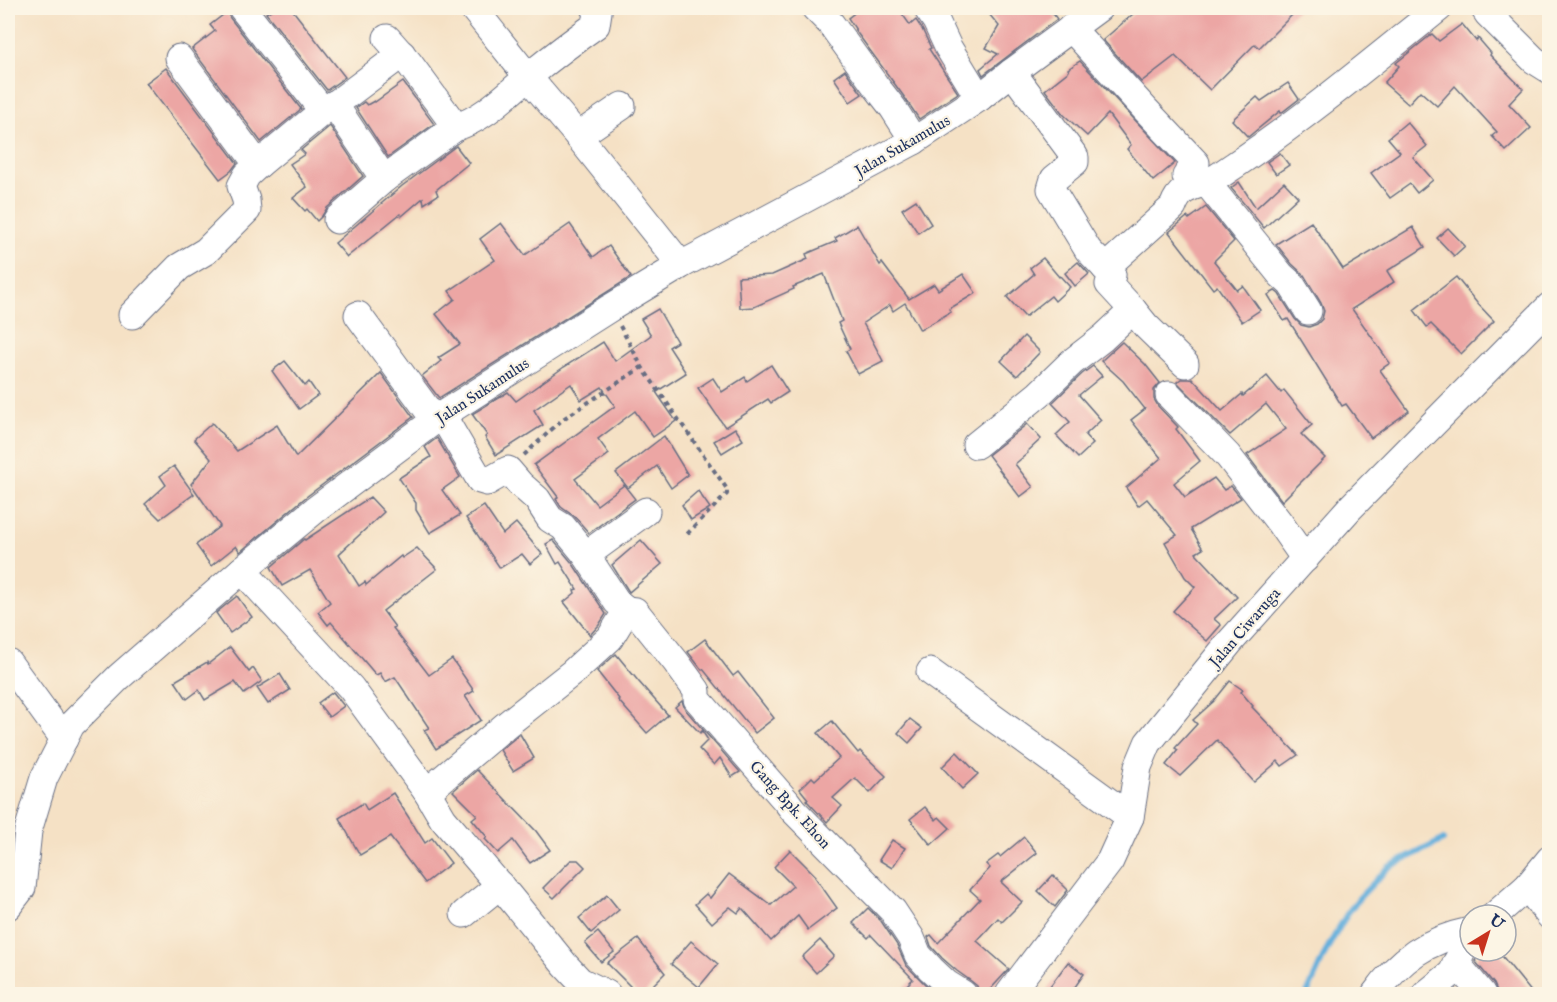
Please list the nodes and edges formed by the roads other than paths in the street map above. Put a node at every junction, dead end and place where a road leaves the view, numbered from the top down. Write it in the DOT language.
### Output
graph roads {
  1 [pos="242,8"];
  2 [pos="473,8"];
  3 [pos="595,8"];
  4 [pos="815,8"];
  5 [pos="927,8"];
  6 [pos="1096,8"];
  7 [pos="1439,8"];
  8 [pos="1490,10"];
  9 [pos="1071,28"];
  10 [pos="179,58"];
  11 [pos="1550,70"];
  12 [pos="1012,72"];
  13 [pos="528,77"];
  14 [pos="979,98"];
  15 [pos="622,106"];
  16 [pos="328,108"];
  17 [pos="456,127"];
  18 [pos="578,136"];
  19 [pos="914,141"];
  20 [pos="258,165"];
  21 [pos="384,178"];
  22 [pos="1199,184"];
  23 [pos="337,220"];
  24 [pos="681,265"];
  25 [pos="1105,268"];
  26 [pos="1550,306"];
  27 [pos="1133,310"];
  28 [pos="1308,311"];
  29 [pos="132,315"];
  30 [pos="358,315"];
  31 [pos="1185,364"];
  32 [pos="1169,395"];
  33 [pos="438,418"];
  34 [pos="976,445"];
  35 [pos="646,511"];
  36 [pos="586,555"];
  37 [pos="1305,559"];
  38 [pos="242,570"];
  39 [pos="627,610"];
  40 [pos="8,662"];
  41 [pos="930,672"];
  42 [pos="64,739"];
  43 [pos="427,792"];
  44 [pos="1130,817"];
  45 [pos="1550,859"];
  46 [pos="500,885"];
  47 [pos="1527,887"];
  48 [pos="1509,903"];
  49 [pos="8,906"];
  50 [pos="464,914"];
  51 [pos="1550,916"];
  52 [pos="1458,933"];
  53 [pos="1458,959"];
  54 [pos="1456,963"];
  55 [pos="607,994"];
  56 [pos="963,994"];
  57 [pos="1009,994"];
  58 [pos="1375,994"];
  59 [pos="1426,994"];
  60 [pos="1482,994"];
  1 -- 16 [label="street"];
  2 -- 13 [label="street"];
  3 -- 13 [label="street"];
  4 -- 19 [label="street"];
  5 -- 14 [label="street"];
  6 -- 9 [label="street, Jalan Sukamulus"];
  7 -- 22 [label="street"];
  8 -- 11 [label="street"];
  9 -- 12 [label="street, Jalan Sukamulus"];
  9 -- 22 [label="street"];
  10 -- 20 [label="street"];
  12 -- 14 [label="street, Jalan Sukamulus"];
  12 -- 25 [label="street"];
  13 -- 17 [label="street"];
  13 -- 18 [label="street"];
  14 -- 19 [label="street, Jalan Sukamulus"];
  15 -- 18 [label="street"];
  16 -- 17 [label="street"];
  16 -- 20 [label="street"];
  16 -- 21 [label="street"];
  17 -- 21 [label="street"];
  18 -- 24 [label="street"];
  19 -- 24 [label="street, Jalan Sukamulus"];
  20 -- 29 [label="street"];
  21 -- 23 [label="street"];
  22 -- 25 [label="street"];
  22 -- 28 [label="street"];
  24 -- 33 [label="street, Jalan Sukamulus"];
  25 -- 27 [label="street"];
  26 -- 37 [label="street, Jalan Ciwaruga"];
  27 -- 31 [label="street"];
  27 -- 34 [label="street"];
  30 -- 33 [label="street"];
  32 -- 37 [label="street"];
  33 -- 36 [label="street, Gang Bpk. Ehon"];
  33 -- 38 [label="street, Jalan Sukamulus"];
  35 -- 36 [label="street"];
  36 -- 39 [label="street, Gang Bpk. Ehon"];
  37 -- 44 [label="street, Jalan Ciwaruga"];
  38 -- 42 [label="street, Jalan Sukamulus"];
  38 -- 43 [label="street"];
  39 -- 43 [label="street"];
  39 -- 56 [label="street, Gang Bpk. Ehon"];
  40 -- 42 [label="street"];
  41 -- 44 [label="street"];
  42 -- 49 [label="street, Jalan Sukamulus"];
  43 -- 46 [label="street"];
  44 -- 57 [label="street, Jalan Ciwaruga"];
  45 -- 47 [label="street"];
  46 -- 50 [label="street"];
  46 -- 55 [label="street"];
  47 -- 48 [label="street"];
  47 -- 51 [label="street"];
  52 -- 58 [label="street"];
  53 -- 54 [label="street"];
  54 -- 59 [label="street"];
  54 -- 60 [label="street"];
}
